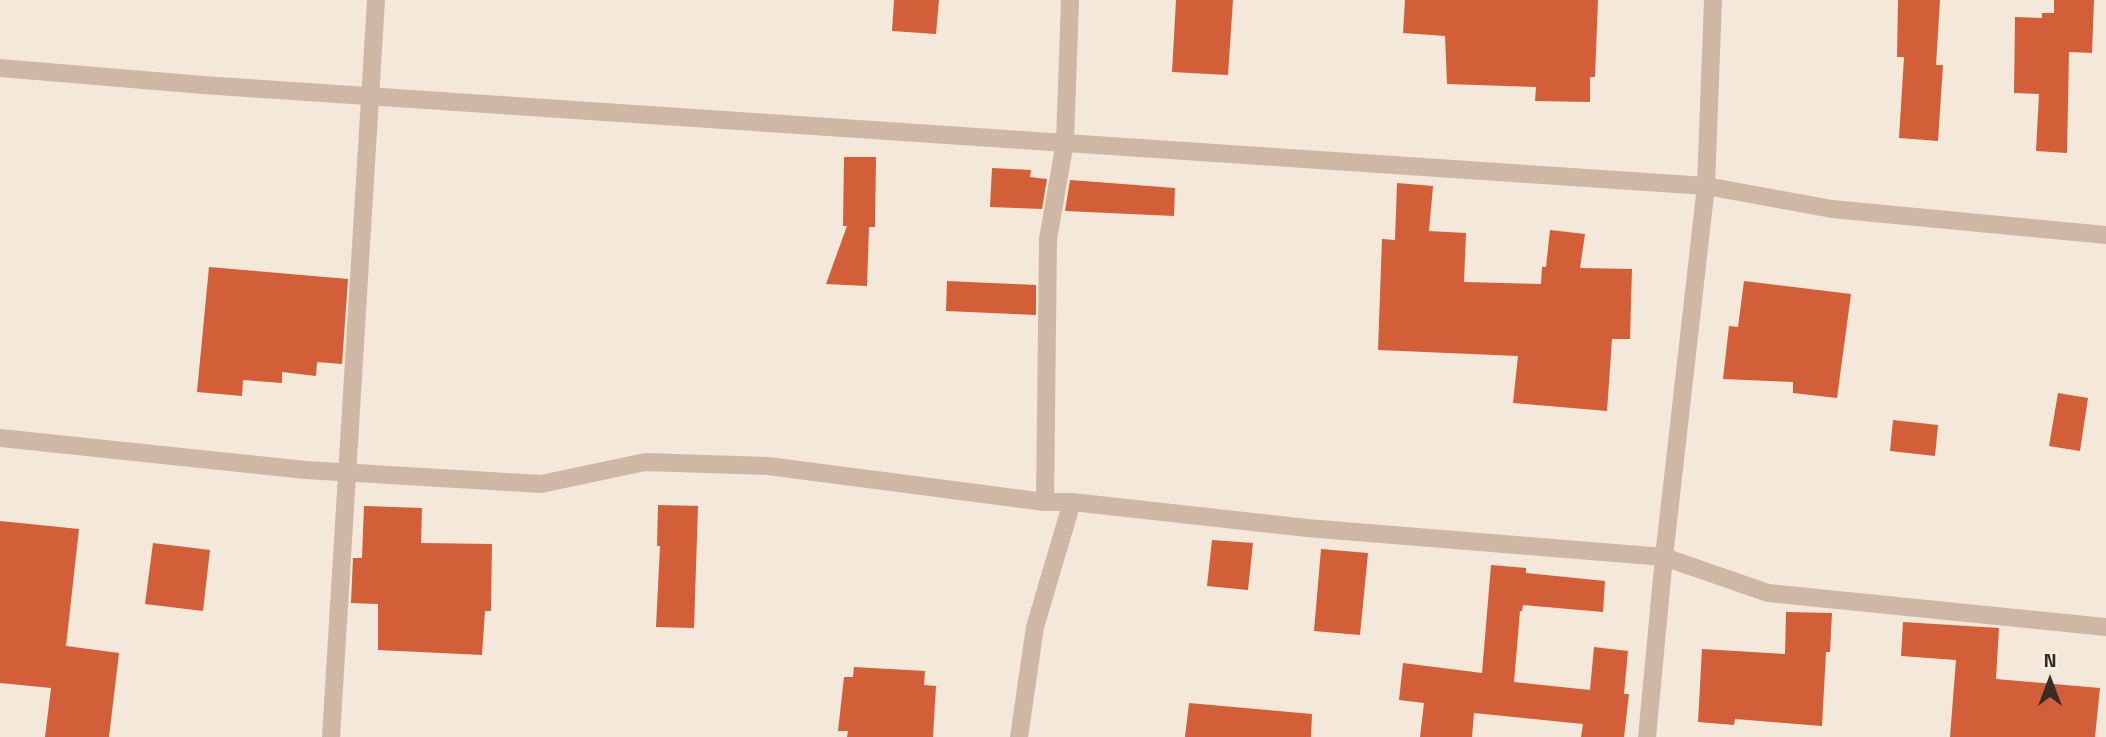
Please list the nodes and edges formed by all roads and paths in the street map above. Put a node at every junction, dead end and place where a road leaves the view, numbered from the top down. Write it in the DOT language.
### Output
graph roads {
  1 [pos="376,0"];
  2 [pos="1070,0"];
  3 [pos="1713,0"];
  4 [pos="0,68"];
  5 [pos="369,96"];
  6 [pos="1065,142"];
  7 [pos="1706,186"];
  8 [pos="2106,234"];
  9 [pos="0,438"];
  10 [pos="346,472"];
  11 [pos="1045,502"];
  12 [pos="1072,502"];
  13 [pos="1664,557"];
  14 [pos="2106,627"];
  15 [pos="331,737"];
  16 [pos="1019,737"];
  17 [pos="1647,737"];
  1 -- 5 [label="street"];
  2 -- 6 [label="street"];
  3 -- 7 [label="street"];
  4 -- 5 [label="street"];
  5 -- 6 [label="street"];
  5 -- 10 [label="street"];
  6 -- 7 [label="street"];
  6 -- 11 [label="street"];
  7 -- 8 [label="street"];
  7 -- 13 [label="street"];
  9 -- 10 [label="street"];
  10 -- 11 [label="street"];
  10 -- 15 [label="street"];
  11 -- 12 [label="street"];
  12 -- 13 [label="street"];
  12 -- 16 [label="street"];
  13 -- 14 [label="street"];
  13 -- 17 [label="street"];
}
